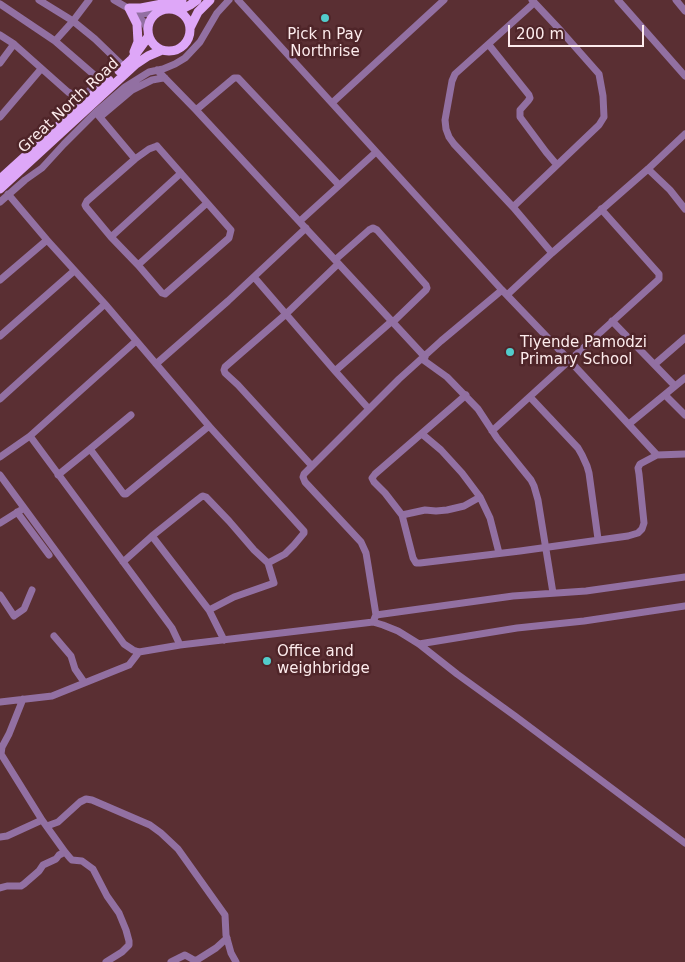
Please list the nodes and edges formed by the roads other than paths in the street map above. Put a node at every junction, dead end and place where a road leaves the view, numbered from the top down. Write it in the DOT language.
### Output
graph roads {
  1 [pos="39,0"];
  2 [pos="89,0"];
  3 [pos="114,0"];
  4 [pos="182,0"];
  5 [pos="197,0"];
  6 [pos="210,0"];
  7 [pos="229,0"];
  8 [pos="238,0"];
  9 [pos="444,0"];
  10 [pos="618,0"];
  11 [pos="676,0"];
  12 [pos="533,2"];
  13 [pos="0,4"];
  14 [pos="131,10"];
  15 [pos="175,10"];
  16 [pos="685,11"];
  17 [pos="159,12"];
  18 [pos="73,21"];
  19 [pos="190,28"];
  20 [pos="148,33"];
  21 [pos="0,35"];
  22 [pos="55,41"];
  23 [pos="14,44"];
  24 [pos="489,45"];
  25 [pos="162,50"];
  26 [pos="132,59"];
  27 [pos="0,63"];
  28 [pos="124,67"];
  29 [pos="41,69"];
  30 [pos="157,70"];
  31 [pos="685,76"];
  32 [pos="166,78"];
  33 [pos="332,103"];
  34 [pos="196,110"];
  35 [pos="98,115"];
  36 [pos="0,116"];
  37 [pos="685,134"];
  38 [pos="376,152"];
  39 [pos="135,159"];
  40 [pos="557,165"];
  41 [pos="648,169"];
  42 [pos="181,173"];
  43 [pos="0,178"];
  44 [pos="339,185"];
  45 [pos="4,192"];
  46 [pos="0,202"];
  47 [pos="207,204"];
  48 [pos="513,207"];
  49 [pos="601,209"];
  50 [pos="685,209"];
  51 [pos="300,221"];
  52 [pos="306,228"];
  53 [pos="111,237"];
  54 [pos="47,240"];
  55 [pos="552,253"];
  56 [pos="337,262"];
  57 [pos="138,265"];
  58 [pos="74,271"];
  59 [pos="254,277"];
  60 [pos="0,280"];
  61 [pos="504,292"];
  62 [pos="105,304"];
  63 [pos="286,314"];
  64 [pos="612,321"];
  65 [pos="392,322"];
  66 [pos="0,336"];
  67 [pos="685,338"];
  68 [pos="136,341"];
  69 [pos="424,358"];
  70 [pos="569,360"];
  71 [pos="156,364"];
  72 [pos="655,364"];
  73 [pos="335,372"];
  74 [pos="685,378"];
  75 [pos="676,386"];
  76 [pos="466,395"];
  77 [pos="665,395"];
  78 [pos="530,397"];
  79 [pos="0,399"];
  80 [pos="369,409"];
  81 [pos="131,415"];
  82 [pos="685,415"];
  83 [pos="629,424"];
  84 [pos="209,426"];
  85 [pos="492,431"];
  86 [pos="422,434"];
  87 [pos="30,436"];
  88 [pos="90,449"];
  89 [pos="685,454"];
  90 [pos="658,455"];
  91 [pos="0,457"];
  92 [pos="312,466"];
  93 [pos="0,475"];
  94 [pos="58,475"];
  95 [pos="480,496"];
  96 [pos="20,510"];
  97 [pos="402,515"];
  98 [pos="0,523"];
  99 [pos="152,536"];
  100 [pos="598,539"];
  101 [pos="44,542"];
  102 [pos="546,547"];
  103 [pos="499,553"];
  104 [pos="49,556"];
  105 [pos="123,562"];
  106 [pos="268,563"];
  107 [pos="685,578"];
  108 [pos="32,590"];
  109 [pos="553,593"];
  110 [pos="0,595"];
  111 [pos="685,606"];
  112 [pos="209,610"];
  113 [pos="375,619"];
  114 [pos="54,636"];
  115 [pos="224,640"];
  116 [pos="180,644"];
  117 [pos="419,644"];
  118 [pos="139,652"];
  119 [pos="84,682"];
  120 [pos="22,699"];
  121 [pos="0,702"];
  122 [pos="42,820"];
  123 [pos="47,826"];
  124 [pos="0,837"];
  125 [pos="685,843"];
  126 [pos="65,852"];
  127 [pos="0,888"];
  128 [pos="227,938"];
  129 [pos="194,961"];
  130 [pos="106,962"];
  131 [pos="171,962"];
  132 [pos="236,962"];
  1 -- 18 [label="street"];
  2 -- 18 [label="street"];
  3 -- 14 [label="street"];
  4 -- 14 [label="main road"];
  5 -- 15 [label="main road"];
  6 -- 19 [label="main road"];
  7 -- 30 [label="street"];
  8 -- 33 [label="street"];
  9 -- 33 [label="street"];
  10 -- 31 [label="street"];
  11 -- 16 [label="street"];
  12 -- 24 [label="street"];
  12 -- 40 [label="street"];
  13 -- 22 [label="street"];
  14 -- 17 [label="street"];
  14 -- 20 [label="street"];
  14 -- 26 [label="main road"];
  15 -- 17 [label="main road"];
  15 -- 19 [label="main road"];
  17 -- 20 [label="main road"];
  18 -- 22 [label="street"];
  18 -- 28 [label="street"];
  19 -- 25 [label="main road"];
  20 -- 25 [label="main road"];
  20 -- 26 [label="main road, Great North Road"];
  21 -- 23 [label="street"];
  22 -- 29 [label="street"];
  23 -- 27 [label="street"];
  23 -- 29 [label="street"];
  24 -- 40 [label="street"];
  24 -- 48 [label="street"];
  25 -- 45 [label="main road, Great North Road"];
  26 -- 28 [label="main road, Great North Road"];
  28 -- 43 [label="main road, Great North Road"];
  29 -- 36 [label="street"];
  30 -- 32 [label="street"];
  30 -- 35 [label="street"];
  32 -- 34 [label="street"];
  32 -- 35 [label="street"];
  33 -- 38 [label="street"];
  34 -- 44 [label="street"];
  34 -- 51 [label="street"];
  35 -- 39 [label="street"];
  35 -- 45 [label="street"];
  37 -- 41 [label="street"];
  38 -- 44 [label="street"];
  38 -- 61 [label="street"];
  39 -- 42 [label="street"];
  39 -- 53 [label="street"];
  40 -- 48 [label="street"];
  41 -- 49 [label="street"];
  41 -- 50 [label="street"];
  42 -- 47 [label="street"];
  42 -- 53 [label="street"];
  44 -- 51 [label="street"];
  45 -- 46 [label="street"];
  45 -- 54 [label="street"];
  47 -- 57 [label="street"];
  47 -- 57 [label="street"];
  48 -- 55 [label="street"];
  49 -- 55 [label="street"];
  49 -- 64 [label="street"];
  51 -- 52 [label="street"];
  52 -- 56 [label="street"];
  52 -- 59 [label="street"];
  53 -- 57 [label="street"];
  54 -- 58 [label="street"];
  54 -- 60 [label="street"];
  55 -- 61 [label="street"];
  56 -- 63 [label="street"];
  56 -- 65 [label="street"];
  56 -- 65 [label="street"];
  58 -- 62 [label="street"];
  58 -- 66 [label="street"];
  59 -- 63 [label="street"];
  59 -- 71 [label="street"];
  61 -- 69 [label="street"];
  61 -- 70 [label="street"];
  62 -- 68 [label="street"];
  62 -- 79 [label="street"];
  63 -- 73 [label="street"];
  63 -- 92 [label="street"];
  64 -- 70 [label="street"];
  64 -- 72 [label="street"];
  65 -- 69 [label="street"];
  65 -- 73 [label="street"];
  67 -- 72 [label="street"];
  68 -- 71 [label="street"];
  68 -- 87 [label="street"];
  69 -- 76 [label="street"];
  69 -- 80 [label="street"];
  70 -- 78 [label="street"];
  70 -- 83 [label="street"];
  71 -- 84 [label="street"];
  72 -- 75 [label="street"];
  73 -- 80 [label="street"];
  74 -- 75 [label="street"];
  75 -- 77 [label="street"];
  76 -- 85 [label="street"];
  76 -- 86 [label="street"];
  77 -- 82 [label="street"];
  77 -- 83 [label="street"];
  78 -- 85 [label="street"];
  78 -- 100 [label="street"];
  80 -- 92 [label="street"];
  81 -- 88 [label="street"];
  83 -- 90 [label="street"];
  84 -- 88 [label="street"];
  84 -- 106 [label="street"];
  85 -- 102 [label="street"];
  86 -- 95 [label="street"];
  86 -- 97 [label="street"];
  87 -- 91 [label="street"];
  87 -- 94 [label="street"];
  88 -- 94 [label="street"];
  89 -- 90 [label="street"];
  90 -- 100 [label="street"];
  92 -- 113 [label="street"];
  93 -- 96 [label="street"];
  94 -- 105 [label="street"];
  95 -- 97 [label="street"];
  95 -- 103 [label="street"];
  96 -- 98 [label="street"];
  96 -- 101 [label="street"];
  97 -- 103 [label="street"];
  99 -- 105 [label="street"];
  99 -- 106 [label="street"];
  99 -- 112 [label="street"];
  100 -- 102 [label="street"];
  101 -- 104 [label="street"];
  101 -- 118 [label="street"];
  102 -- 103 [label="street"];
  102 -- 109 [label="street"];
  105 -- 116 [label="street"];
  106 -- 112 [label="street"];
  107 -- 109 [label="street"];
  108 -- 110 [label="street"];
  109 -- 113 [label="street"];
  111 -- 117 [label="street"];
  112 -- 115 [label="street"];
  113 -- 115 [label="street"];
  113 -- 117 [label="street"];
  114 -- 119 [label="street"];
  115 -- 116 [label="street"];
  116 -- 118 [label="street"];
  117 -- 125 [label="street"];
  118 -- 119 [label="street"];
  119 -- 120 [label="street"];
  120 -- 121 [label="street"];
  120 -- 122 [label="street"];
  122 -- 123 [label="street"];
  122 -- 124 [label="street"];
  123 -- 126 [label="street"];
  123 -- 128 [label="street"];
  126 -- 127 [label="street"];
  126 -- 130 [label="street"];
  128 -- 129 [label="street"];
  128 -- 132 [label="street"];
  129 -- 131 [label="street"];
}
